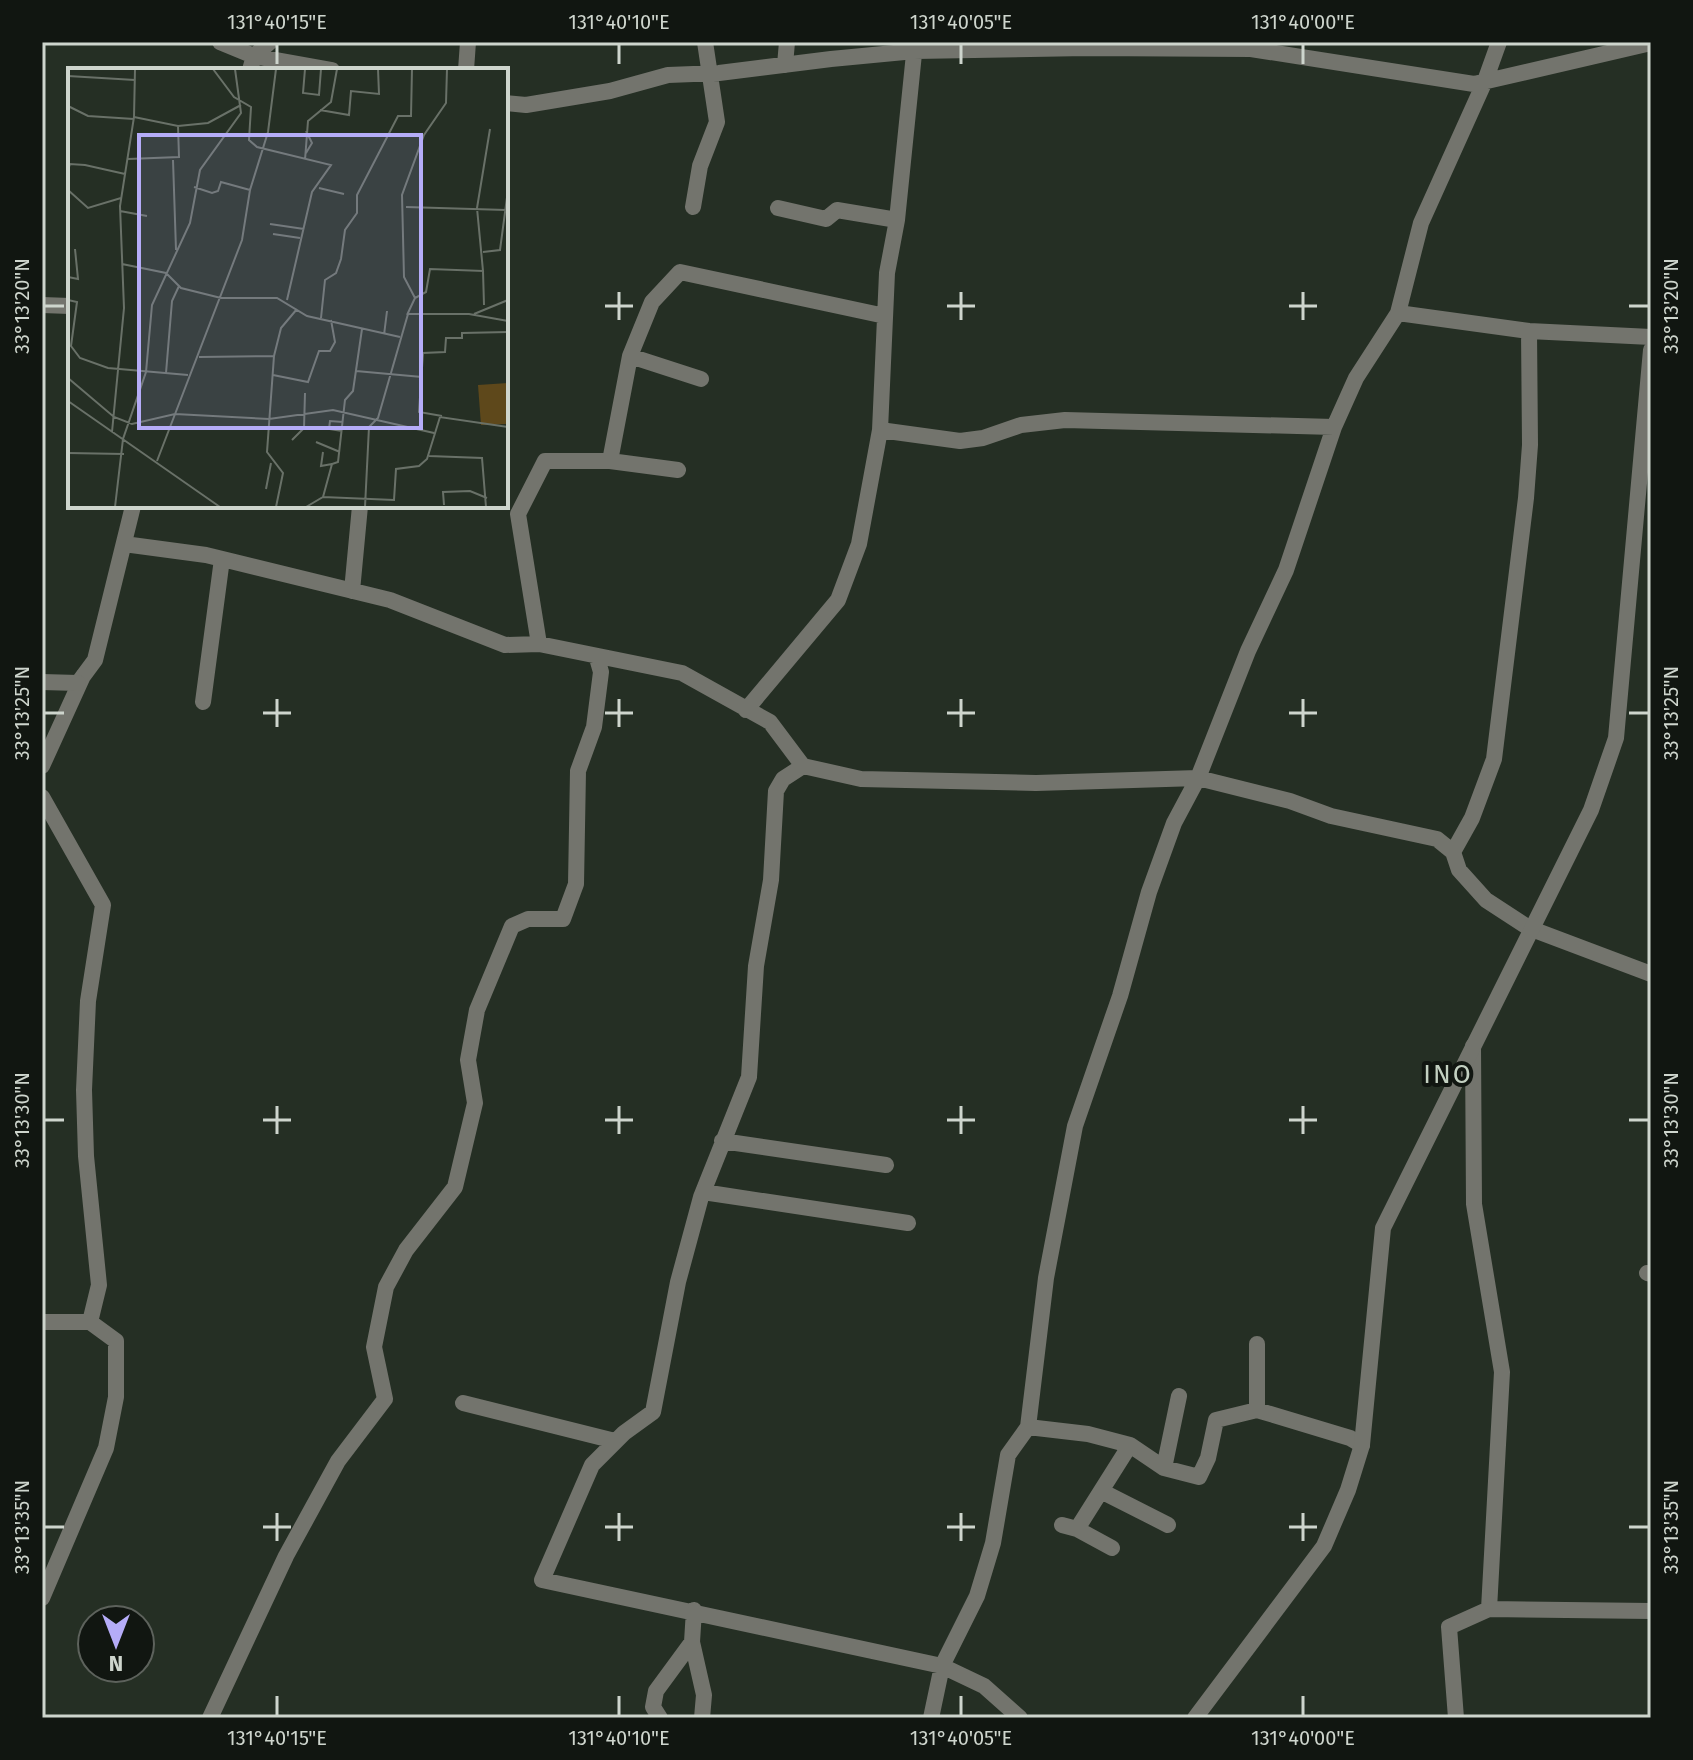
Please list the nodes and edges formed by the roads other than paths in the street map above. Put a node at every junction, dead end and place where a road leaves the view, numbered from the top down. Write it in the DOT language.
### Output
graph roads {
  1 [pos="220,42"];
  2 [pos="270,42"];
  3 [pos="468,42"];
  4 [pos="705,42"];
  5 [pos="787,42"];
  6 [pos="1499,42"];
  7 [pos="1651,43"];
  8 [pos="915,47"];
  9 [pos="252,63"];
  10 [pos="785,65"];
  11 [pos="309,68"];
  12 [pos="466,68"];
  13 [pos="708,73"];
  14 [pos="1485,81"];
  15 [pos="508,103"];
  16 [pos="693,207"];
  17 [pos="778,208"];
  18 [pos="897,220"];
  19 [pos="42,305"];
  20 [pos="68,306"];
  21 [pos="1398,313"];
  22 [pos="885,316"];
  23 [pos="1529,331"];
  24 [pos="1651,337"];
  25 [pos="1651,350"];
  26 [pos="630,356"];
  27 [pos="701,379"];
  28 [pos="1334,427"];
  29 [pos="880,430"];
  30 [pos="610,461"];
  31 [pos="678,470"];
  32 [pos="133,508"];
  33 [pos="360,508"];
  34 [pos="124,544"];
  35 [pos="222,559"];
  36 [pos="352,591"];
  37 [pos="539,644"];
  38 [pos="597,658"];
  39 [pos="82,675"];
  40 [pos="42,682"];
  41 [pos="203,702"];
  42 [pos="746,710"];
  43 [pos="42,766"];
  44 [pos="803,766"];
  45 [pos="1198,778"];
  46 [pos="42,797"];
  47 [pos="1453,852"];
  48 [pos="1529,928"];
  49 [pos="1651,974"];
  50 [pos="1473,1045"];
  51 [pos="722,1141"];
  52 [pos="886,1165"];
  53 [pos="703,1192"];
  54 [pos="908,1223"];
  55 [pos="42,1322"];
  56 [pos="90,1322"];
  57 [pos="1257,1344"];
  58 [pos="1179,1396"];
  59 [pos="463,1403"];
  60 [pos="1257,1410"];
  61 [pos="1028,1427"];
  62 [pos="615,1441"];
  63 [pos="1130,1445"];
  64 [pos="1362,1445"];
  65 [pos="1164,1468"];
  66 [pos="1101,1491"];
  67 [pos="1168,1525"];
  68 [pos="1112,1548"];
  69 [pos="42,1598"];
  70 [pos="1489,1609"];
  71 [pos="694,1610"];
  72 [pos="1651,1611"];
  73 [pos="692,1642"];
  74 [pos="942,1666"];
  75 [pos="210,1718"];
  76 [pos="660,1718"];
  77 [pos="702,1718"];
  78 [pos="931,1718"];
  79 [pos="1020,1718"];
  80 [pos="1195,1718"];
  81 [pos="1456,1718"];
  1 -- 9 [label="street"];
  2 -- 9 [label="street"];
  3 -- 12 [label="street"];
  4 -- 13 [label="street"];
  5 -- 10 [label="street"];
  6 -- 14 [label="street"];
  7 -- 14 [label="street"];
  8 -- 10 [label="street"];
  8 -- 14 [label="street"];
  8 -- 18 [label="street"];
  9 -- 11 [label="street"];
  10 -- 13 [label="street"];
  13 -- 15 [label="street"];
  13 -- 16 [label="street"];
  14 -- 21 [label="street"];
  17 -- 18 [label="street"];
  18 -- 22 [label="street"];
  19 -- 20 [label="street"];
  21 -- 23 [label="street"];
  21 -- 28 [label="street"];
  22 -- 26 [label="street"];
  22 -- 29 [label="street"];
  23 -- 24 [label="street"];
  23 -- 47 [label="street"];
  25 -- 48 [label="street"];
  26 -- 27 [label="street"];
  26 -- 30 [label="street"];
  28 -- 29 [label="street"];
  28 -- 45 [label="street"];
  29 -- 42 [label="street"];
  30 -- 31 [label="street"];
  30 -- 37 [label="street"];
  32 -- 34 [label="street"];
  33 -- 36 [label="street"];
  34 -- 35 [label="street"];
  34 -- 39 [label="street"];
  35 -- 36 [label="street"];
  35 -- 41 [label="street"];
  36 -- 37 [label="street"];
  37 -- 38 [label="street"];
  38 -- 42 [label="street"];
  38 -- 75 [label="street"];
  39 -- 40 [label="street"];
  39 -- 43 [label="street"];
  42 -- 44 [label="street"];
  44 -- 45 [label="street"];
  44 -- 51 [label="street"];
  45 -- 47 [label="street"];
  45 -- 61 [label="street"];
  46 -- 56 [label="street"];
  47 -- 48 [label="street"];
  48 -- 49 [label="street"];
  48 -- 50 [label="street"];
  50 -- 64 [label="street"];
  50 -- 70 [label="street"];
  51 -- 52 [label="street"];
  51 -- 53 [label="street"];
  53 -- 54 [label="street"];
  53 -- 62 [label="street"];
  55 -- 56 [label="street"];
  56 -- 69 [label="street"];
  57 -- 60 [label="street"];
  58 -- 65 [label="street"];
  59 -- 62 [label="street"];
  60 -- 64 [label="street"];
  60 -- 65 [label="street"];
  61 -- 63 [label="street"];
  61 -- 74 [label="street"];
  62 -- 71 [label="street"];
  63 -- 65 [label="street"];
  63 -- 66 [label="street"];
  64 -- 80 [label="street"];
  66 -- 67 [label="street"];
  66 -- 68 [label="street"];
  70 -- 72 [label="street"];
  70 -- 81 [label="street"];
  71 -- 73 [label="street"];
  71 -- 74 [label="street"];
  73 -- 76 [label="street"];
  73 -- 77 [label="street"];
  74 -- 78 [label="street"];
  74 -- 79 [label="street"];
}
